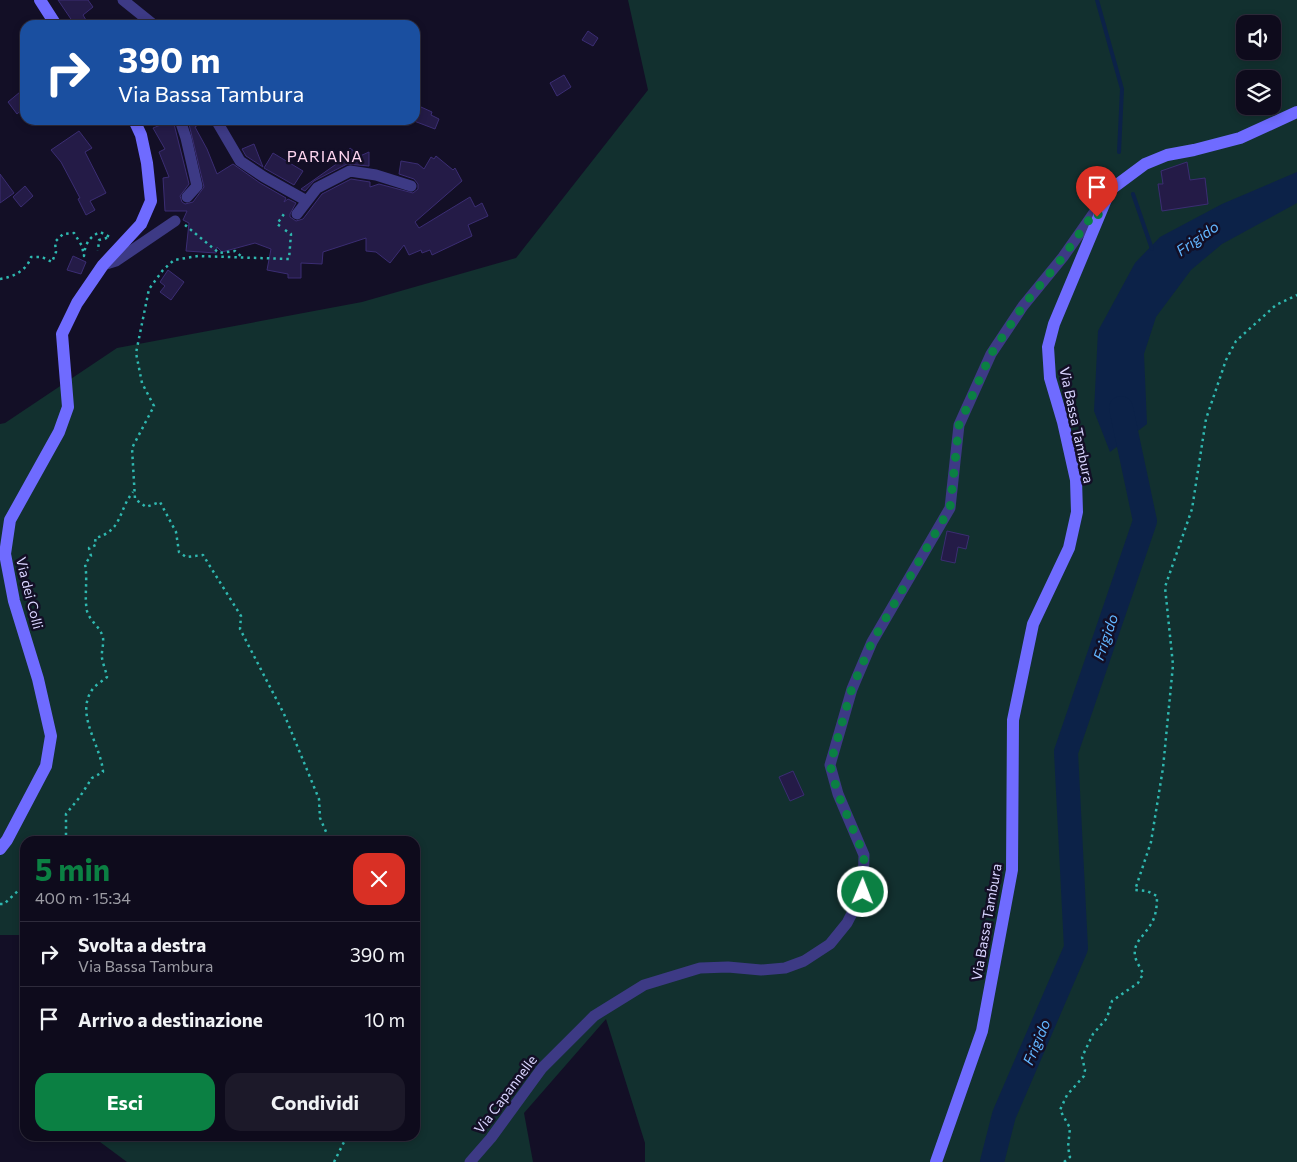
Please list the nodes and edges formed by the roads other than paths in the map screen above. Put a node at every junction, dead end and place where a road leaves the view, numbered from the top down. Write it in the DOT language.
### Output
graph roads {
  1 [pos="40,0"];
  2 [pos="123,0"];
  3 [pos="133,10"];
  4 [pos="53,20"];
  5 [pos="138,20"];
  6 [pos="147,20"];
  7 [pos="1297,112"];
  8 [pos="136,125"];
  9 [pos="182,125"];
  10 [pos="219,125"];
  11 [pos="411,186"];
  12 [pos="1110,190"];
  13 [pos="187,196"];
  14 [pos="307,201"];
  15 [pos="298,214"];
  16 [pos="175,221"];
  17 [pos="103,266"];
  18 [pos="0,848"];
  19 [pos="470,1162"];
  20 [pos="936,1162"];
  1 -- 4 [label="street"];
  2 -- 3 [label="street"];
  3 -- 5 [label="street"];
  3 -- 6 [label="street"];
  7 -- 12 [label="street"];
  8 -- 17 [label="street, Via dei Colli"];
  9 -- 13 [label="street"];
  10 -- 14 [label="street"];
  11 -- 14 [label="street"];
  12 -- 19 [label="street, Via Capannelle"];
  12 -- 20 [label="street, Via Bassa Tambura"];
  14 -- 15 [label="street"];
  16 -- 17 [label="street, Via dei Colli"];
  17 -- 18 [label="street, Via dei Colli"];
}
